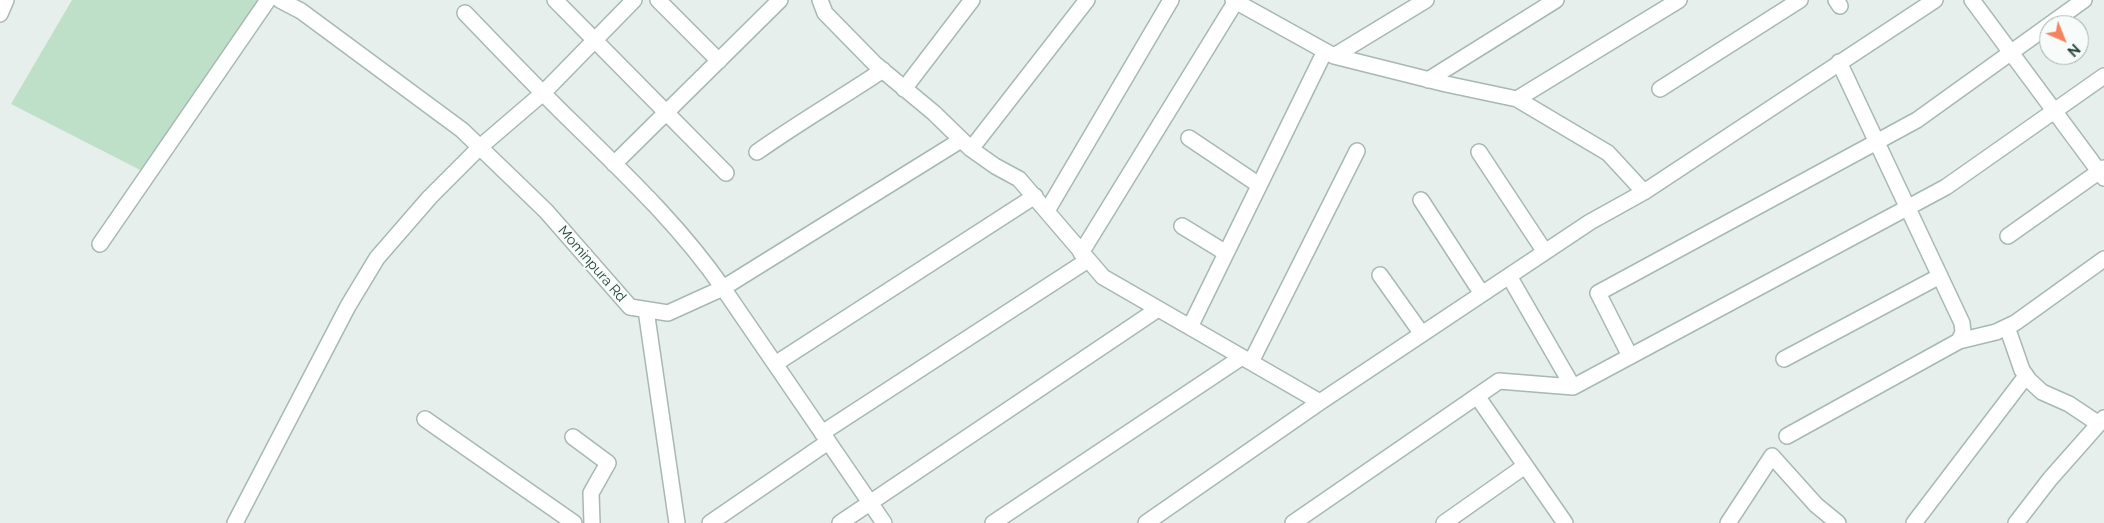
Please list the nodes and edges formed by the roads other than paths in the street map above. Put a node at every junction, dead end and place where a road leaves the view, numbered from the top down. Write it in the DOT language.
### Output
graph roads {
  1 [pos="6,0"];
  2 [pos="268,0"];
  3 [pos="280,0"];
  4 [pos="555,0"];
  5 [pos="634,0"];
  6 [pos="658,0"];
  7 [pos="820,0"];
  8 [pos="972,0"];
  9 [pos="1086,0"];
  10 [pos="1172,0"];
  11 [pos="1426,0"];
  12 [pos="1556,0"];
  13 [pos="1679,0"];
  14 [pos="1800,0"];
  15 [pos="1935,0"];
  16 [pos="1972,0"];
  17 [pos="2084,0"];
  18 [pos="1235,1"];
  19 [pos="771,3"];
  20 [pos="465,13"];
  21 [pos="0,14"];
  22 [pos="595,40"];
  23 [pos="2010,52"];
  24 [pos="1330,54"];
  25 [pos="719,61"];
  26 [pos="1839,62"];
  27 [pos="883,70"];
  28 [pos="2104,76"];
  29 [pos="1428,80"];
  30 [pos="904,89"];
  31 [pos="1660,89"];
  32 [pos="542,93"];
  33 [pos="1517,99"];
  34 [pos="668,111"];
  35 [pos="2054,112"];
  36 [pos="1189,138"];
  37 [pos="1876,140"];
  38 [pos="966,145"];
  39 [pos="480,147"];
  40 [pos="1358,151"];
  41 [pos="757,152"];
  42 [pos="1479,152"];
  43 [pos="614,164"];
  44 [pos="726,172"];
  45 [pos="2102,173"];
  46 [pos="1259,185"];
  47 [pos="1644,192"];
  48 [pos="1035,196"];
  49 [pos="1421,200"];
  50 [pos="1908,207"];
  51 [pos="1047,211"];
  52 [pos="1182,226"];
  53 [pos="2008,236"];
  54 [pos="100,244"];
  55 [pos="1545,252"];
  56 [pos="1226,253"];
  57 [pos="1085,257"];
  58 [pos="2104,259"];
  59 [pos="1380,275"];
  60 [pos="1509,276"];
  61 [pos="1940,276"];
  62 [pos="723,288"];
  63 [pos="1482,294"];
  64 [pos="646,310"];
  65 [pos="1158,310"];
  66 [pos="1190,327"];
  67 [pos="2007,327"];
  68 [pos="1422,334"];
  69 [pos="1958,341"];
  70 [pos="1630,356"];
  71 [pos="1784,358"];
  72 [pos="1247,359"];
  73 [pos="776,364"];
  74 [pos="2026,376"];
  75 [pos="1573,387"];
  76 [pos="1477,396"];
  77 [pos="1320,402"];
  78 [pos="425,419"];
  79 [pos="2101,421"];
  80 [pos="573,436"];
  81 [pos="1786,436"];
  82 [pos="825,438"];
  83 [pos="1526,466"];
  84 [pos="870,502"];
  85 [pos="235,523"];
  86 [pos="574,523"];
  87 [pos="592,523"];
  88 [pos="677,523"];
  89 [pos="710,523"];
  90 [pos="840,523"];
  91 [pos="884,523"];
  92 [pos="993,523"];
  93 [pos="1146,523"];
  94 [pos="1293,523"];
  95 [pos="1444,523"];
  96 [pos="1566,523"];
  97 [pos="1728,523"];
  98 [pos="1838,523"];
  99 [pos="1914,523"];
  100 [pos="2016,523"];
  1 -- 21 [label="street"];
  2 -- 54 [label="street"];
  3 -- 39 [label="street, Mominpura Rd"];
  4 -- 22 [label="street"];
  5 -- 22 [label="street"];
  6 -- 25 [label="street"];
  7 -- 27 [label="street"];
  8 -- 30 [label="street"];
  9 -- 38 [label="street"];
  10 -- 51 [label="street"];
  11 -- 24 [label="street"];
  12 -- 29 [label="street"];
  13 -- 33 [label="street"];
  14 -- 31 [label="street"];
  15 -- 26 [label="street"];
  16 -- 23 [label="street"];
  17 -- 23 [label="street"];
  18 -- 24 [label="street"];
  18 -- 57 [label="street"];
  19 -- 25 [label="street"];
  20 -- 32 [label="street"];
  22 -- 32 [label="street"];
  22 -- 34 [label="street"];
  23 -- 35 [label="street"];
  23 -- 37 [label="street"];
  24 -- 29 [label="street"];
  24 -- 46 [label="street"];
  25 -- 34 [label="street"];
  26 -- 37 [label="street"];
  26 -- 47 [label="street"];
  27 -- 30 [label="street"];
  27 -- 41 [label="street"];
  28 -- 35 [label="street"];
  29 -- 33 [label="street"];
  30 -- 38 [label="street"];
  32 -- 39 [label="street"];
  32 -- 43 [label="street"];
  33 -- 47 [label="street"];
  34 -- 43 [label="street"];
  34 -- 44 [label="street"];
  35 -- 45 [label="street"];
  35 -- 50 [label="street"];
  36 -- 46 [label="street"];
  37 -- 50 [label="street"];
  37 -- 70 [label="street"];
  38 -- 48 [label="street"];
  38 -- 62 [label="street, Mominpura Rd"];
  39 -- 64 [label="street, Mominpura Rd"];
  39 -- 85 [label="street"];
  40 -- 72 [label="street"];
  42 -- 55 [label="street"];
  43 -- 62 [label="street"];
  45 -- 53 [label="street"];
  46 -- 56 [label="street"];
  47 -- 55 [label="street"];
  48 -- 51 [label="street"];
  48 -- 73 [label="street"];
  49 -- 63 [label="street"];
  50 -- 61 [label="street"];
  50 -- 70 [label="street"];
  51 -- 57 [label="street"];
  52 -- 56 [label="street"];
  55 -- 60 [label="street"];
  56 -- 66 [label="street"];
  57 -- 65 [label="street"];
  57 -- 82 [label="street"];
  58 -- 67 [label="street"];
  59 -- 68 [label="street"];
  60 -- 63 [label="street"];
  60 -- 75 [label="street"];
  61 -- 69 [label="street"];
  61 -- 71 [label="street"];
  62 -- 64 [label="street, Mominpura Rd"];
  62 -- 73 [label="street"];
  63 -- 68 [label="street"];
  64 -- 88 [label="street"];
  65 -- 66 [label="street"];
  65 -- 84 [label="street"];
  66 -- 72 [label="street"];
  67 -- 69 [label="street"];
  67 -- 74 [label="street"];
  68 -- 77 [label="street"];
  69 -- 81 [label="street"];
  70 -- 75 [label="street"];
  72 -- 77 [label="street"];
  72 -- 92 [label="street"];
  73 -- 82 [label="street"];
  74 -- 79 [label="street"];
  74 -- 99 [label="street"];
  75 -- 76 [label="street"];
  76 -- 83 [label="street"];
  76 -- 94 [label="street"];
  77 -- 93 [label="street"];
  78 -- 86 [label="street"];
  79 -- 100 [label="street"];
  80 -- 87 [label="street"];
  82 -- 84 [label="street"];
  82 -- 89 [label="street"];
  83 -- 95 [label="street"];
  83 -- 96 [label="street"];
  84 -- 90 [label="street"];
  84 -- 91 [label="street"];
  97 -- 98 [label="street"];
}
